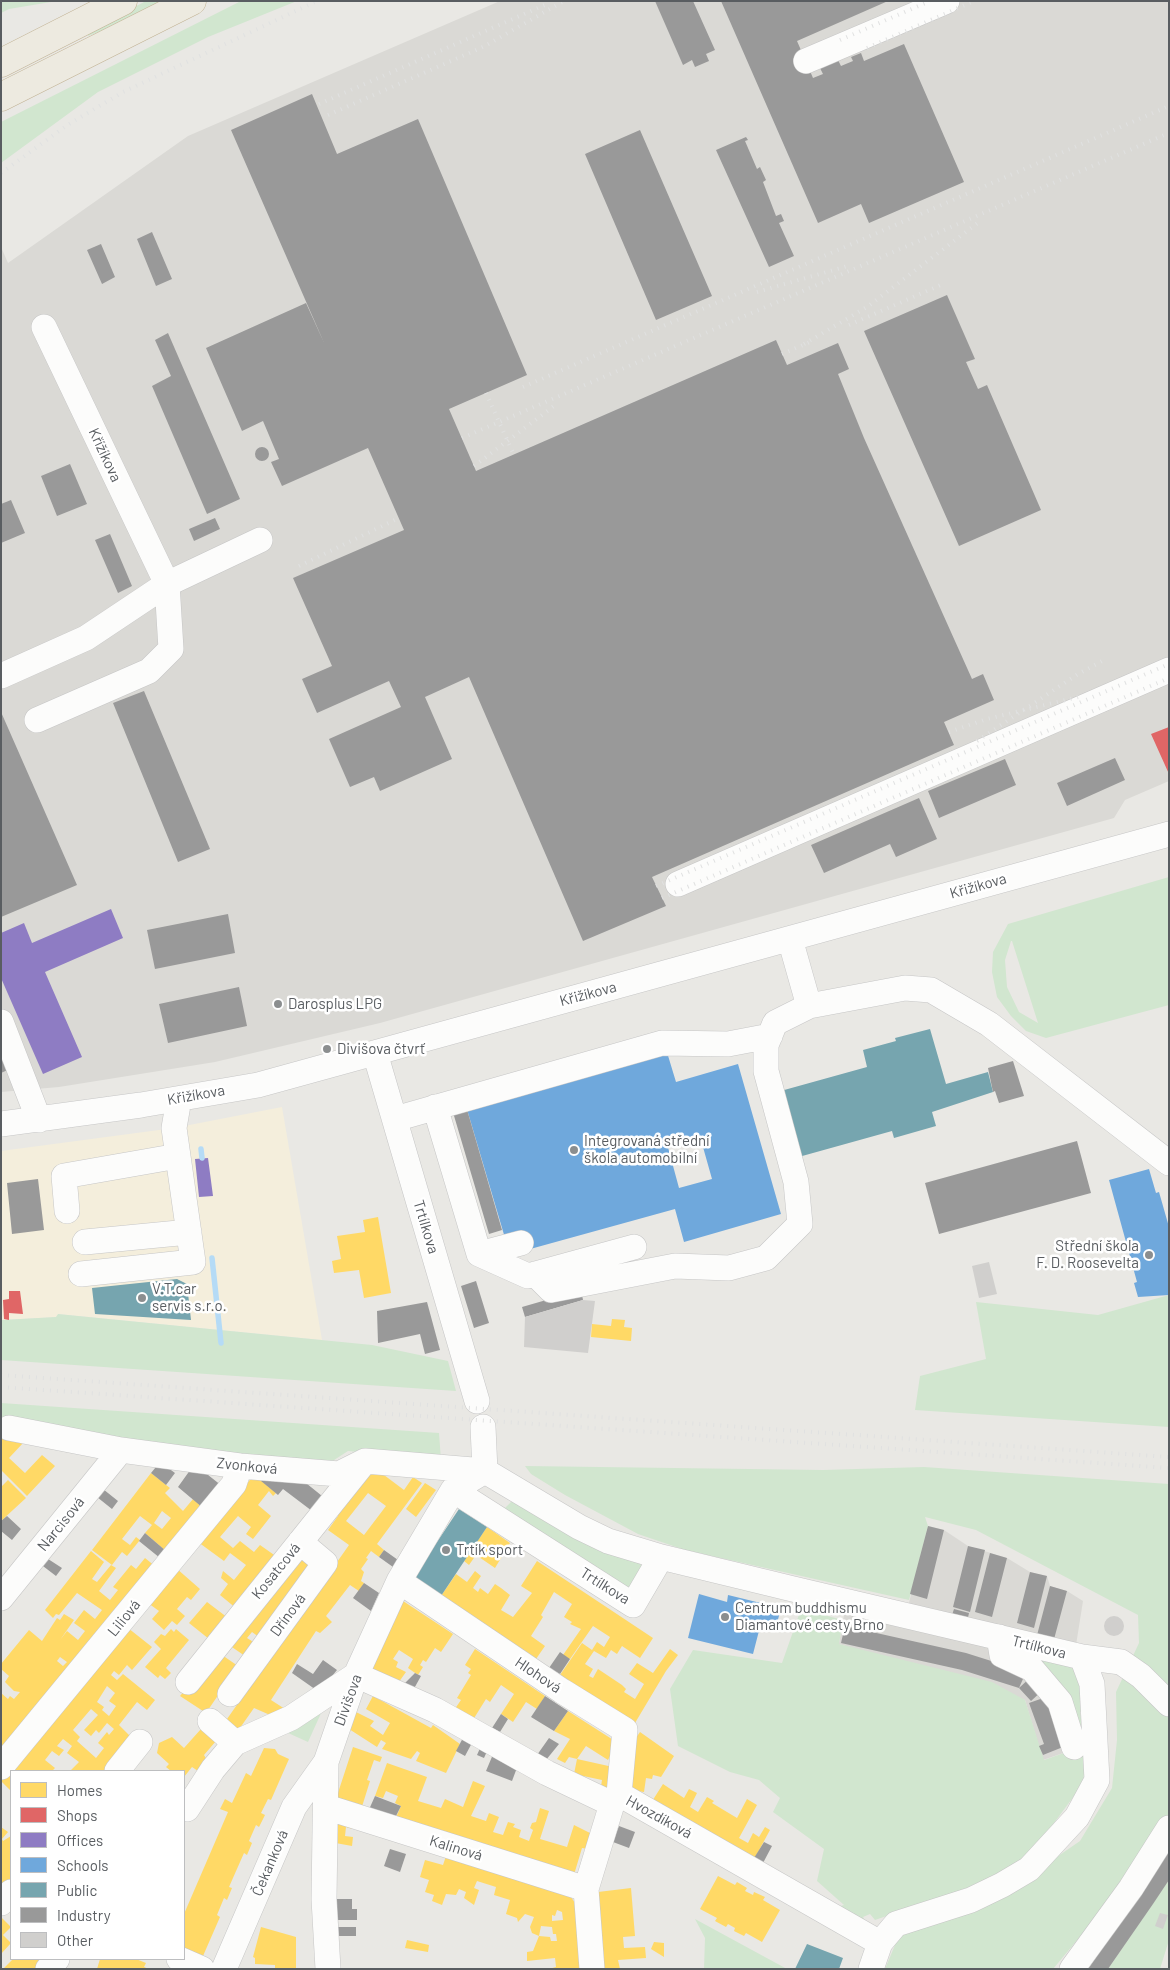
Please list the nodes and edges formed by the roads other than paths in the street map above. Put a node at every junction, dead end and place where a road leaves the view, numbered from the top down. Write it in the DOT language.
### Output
graph roads {
  1 [pos="123,1"];
  2 [pos="192,1"];
  3 [pos="947,1"];
  4 [pos="10,58"];
  5 [pos="806,61"];
  6 [pos="32,82"];
  7 [pos="1,97"];
  8 [pos="44,327"];
  9 [pos="260,540"];
  10 [pos="167,584"];
  11 [pos="1169,670"];
  12 [pos="1,676"];
  13 [pos="37,720"];
  14 [pos="1169,834"];
  15 [pos="678,884"];
  16 [pos="790,938"];
  17 [pos="809,1006"];
  18 [pos="1,1022"];
  19 [pos="770,1036"];
  20 [pos="375,1053"];
  21 [pos="180,1098"];
  22 [pos="435,1107"];
  23 [pos="394,1119"];
  24 [pos="39,1120"];
  25 [pos="1,1124"];
  26 [pos="178,1156"];
  27 [pos="1169,1162"];
  28 [pos="67,1210"];
  29 [pos="189,1232"];
  30 [pos="85,1242"];
  31 [pos="521,1243"];
  32 [pos="634,1247"];
  33 [pos="479,1254"];
  34 [pos="81,1274"];
  35 [pos="534,1274"];
  36 [pos="476,1402"];
  37 [pos="483,1427"];
  38 [pos="9,1428"];
  39 [pos="122,1450"];
  40 [pos="365,1461"];
  41 [pos="240,1466"];
  42 [pos="485,1471"];
  43 [pos="453,1490"];
  44 [pos="300,1542"];
  45 [pos="661,1557"];
  46 [pos="399,1581"];
  47 [pos="1,1598"];
  48 [pos="999,1637"];
  49 [pos="1082,1657"];
  50 [pos="356,1675"];
  51 [pos="188,1682"];
  52 [pos="1092,1684"];
  53 [pos="230,1694"];
  54 [pos="1060,1702"];
  55 [pos="1169,1704"];
  56 [pos="210,1721"];
  57 [pos="140,1742"];
  58 [pos="235,1742"];
  59 [pos="1074,1747"];
  60 [pos="326,1762"];
  61 [pos="1,1767"];
  62 [pos="118,1770"];
  63 [pos="615,1799"];
  64 [pos="326,1808"];
  65 [pos="187,1809"];
  66 [pos="1169,1828"];
  67 [pos="586,1889"];
  68 [pos="10,1893"];
  69 [pos="1,1903"];
  70 [pos="880,1943"];
  71 [pos="181,1960"];
  72 [pos="202,1969"];
  73 [pos="224,1969"];
  74 [pos="328,1969"];
  75 [pos="592,1969"];
  76 [pos="870,1969"];
  77 [pos="1072,1969"];
  1 -- 4 [label="highway"];
  2 -- 6 [label="highway"];
  3 -- 5 [label="street"];
  4 -- 6 [label="street"];
  6 -- 7 [label="highway"];
  8 -- 10 [label="street, Křížíkova"];
  9 -- 10 [label="street"];
  10 -- 12 [label="street"];
  10 -- 13 [label="street, Křížíkova"];
  11 -- 15 [label="street"];
  14 -- 16 [label="street, Křižíkova"];
  16 -- 17 [label="street"];
  16 -- 20 [label="street, Křižíkova"];
  17 -- 19 [label="street"];
  17 -- 27 [label="street"];
  18 -- 24 [label="street"];
  19 -- 22 [label="street"];
  19 -- 35 [label="street"];
  20 -- 21 [label="street, Křižíkova"];
  20 -- 23 [label="street, Trtílkova"];
  21 -- 24 [label="street, Křižíkova"];
  21 -- 26 [label="street"];
  22 -- 23 [label="street"];
  22 -- 33 [label="street"];
  23 -- 36 [label="street, Trtílkova"];
  24 -- 25 [label="street, Křižíkova"];
  26 -- 28 [label="street"];
  26 -- 29 [label="street"];
  29 -- 30 [label="street"];
  29 -- 34 [label="street"];
  31 -- 33 [label="street"];
  32 -- 35 [label="street"];
  33 -- 35 [label="street"];
  37 -- 42 [label="street"];
  38 -- 39 [label="street, Zvonková"];
  39 -- 41 [label="street, Zvonková"];
  39 -- 47 [label="street, Narcisová"];
  40 -- 41 [label="street, Zvonková"];
  40 -- 42 [label="street"];
  40 -- 44 [label="street, Kosatcová"];
  41 -- 61 [label="street, Liliová"];
  42 -- 43 [label="street, Divišova"];
  42 -- 45 [label="street, Trtílkova"];
  43 -- 45 [label="street, Trtílkova"];
  43 -- 46 [label="street, Divišova"];
  44 -- 51 [label="street, Kosatcová"];
  44 -- 53 [label="street, Dřínová"];
  45 -- 48 [label="street, Trtílkova"];
  46 -- 50 [label="street, Divišova"];
  46 -- 63 [label="street, Hlohová"];
  48 -- 49 [label="street, Trtílkova"];
  48 -- 54 [label="street"];
  49 -- 52 [label="street, Trtílkova"];
  49 -- 55 [label="street"];
  50 -- 58 [label="street"];
  50 -- 60 [label="street, Divišova"];
  50 -- 63 [label="street, Hvozdíková"];
  52 -- 54 [label="street"];
  52 -- 70 [label="street, Trtílkova"];
  54 -- 59 [label="street"];
  56 -- 58 [label="street"];
  57 -- 62 [label="street"];
  58 -- 65 [label="street"];
  60 -- 64 [label="street, Divišova"];
  60 -- 73 [label="street, Čekanková"];
  63 -- 67 [label="street, Hlohová"];
  63 -- 70 [label="street, Hvozdíková"];
  64 -- 67 [label="street, Kalinová"];
  64 -- 74 [label="street, Divišova"];
  66 -- 77 [label="street"];
  67 -- 75 [label="street, Hlohová"];
  68 -- 69 [label="street"];
  70 -- 76 [label="street, Trtílkova"];
  71 -- 72 [label="street"];
}
